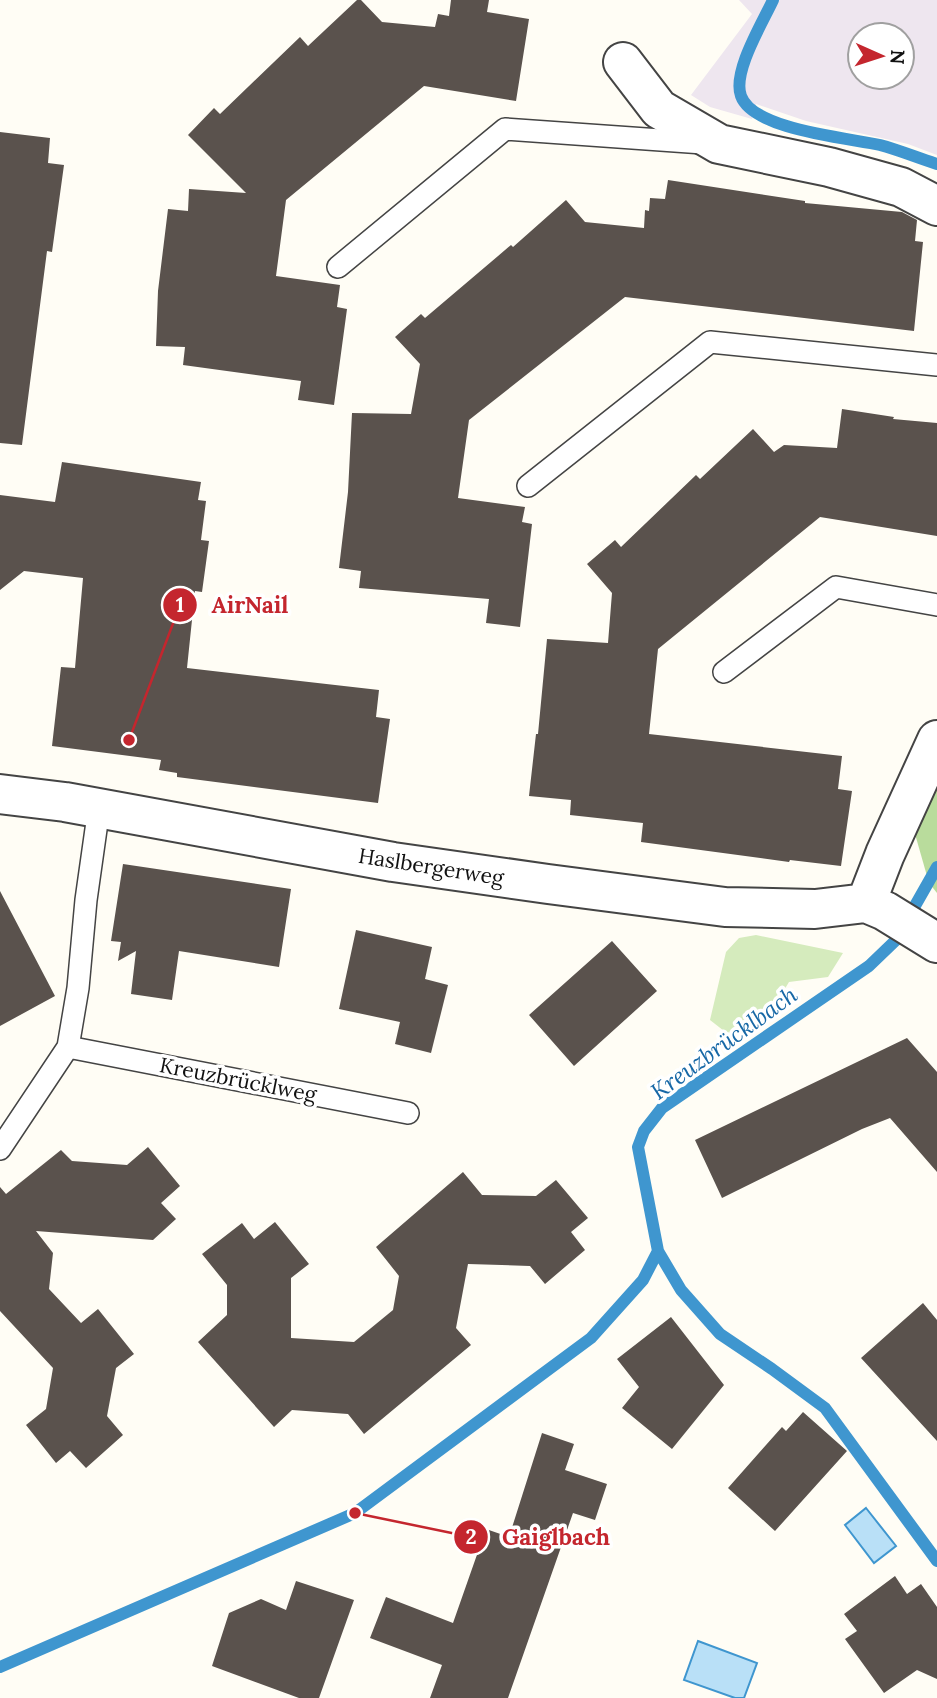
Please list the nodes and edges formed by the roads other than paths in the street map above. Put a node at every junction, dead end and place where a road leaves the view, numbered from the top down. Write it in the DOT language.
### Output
graph roads {
  1 [pos="623,62"];
  2 [pos="719,144"];
  3 [pos="937,206"];
  4 [pos="338,267"];
  5 [pos="937,365"];
  6 [pos="528,486"];
  7 [pos="937,605"];
  8 [pos="724,672"];
  9 [pos="937,740"];
  10 [pos="0,794"];
  11 [pos="99,808"];
  12 [pos="875,907"];
  13 [pos="937,943"];
  14 [pos="68,1047"];
  15 [pos="408,1113"];
  16 [pos="0,1149"];
  1 -- 2 [label="street"];
  2 -- 3 [label="street"];
  2 -- 4 [label="lane"];
  5 -- 6 [label="lane"];
  7 -- 8 [label="lane"];
  9 -- 12 [label="street"];
  10 -- 11 [label="street, Haslbergerweg"];
  11 -- 12 [label="street, Haslbergerweg"];
  11 -- 14 [label="lane"];
  12 -- 13 [label="street"];
  14 -- 15 [label="lane, Kreuzbrücklweg"];
  14 -- 16 [label="lane"];
}
